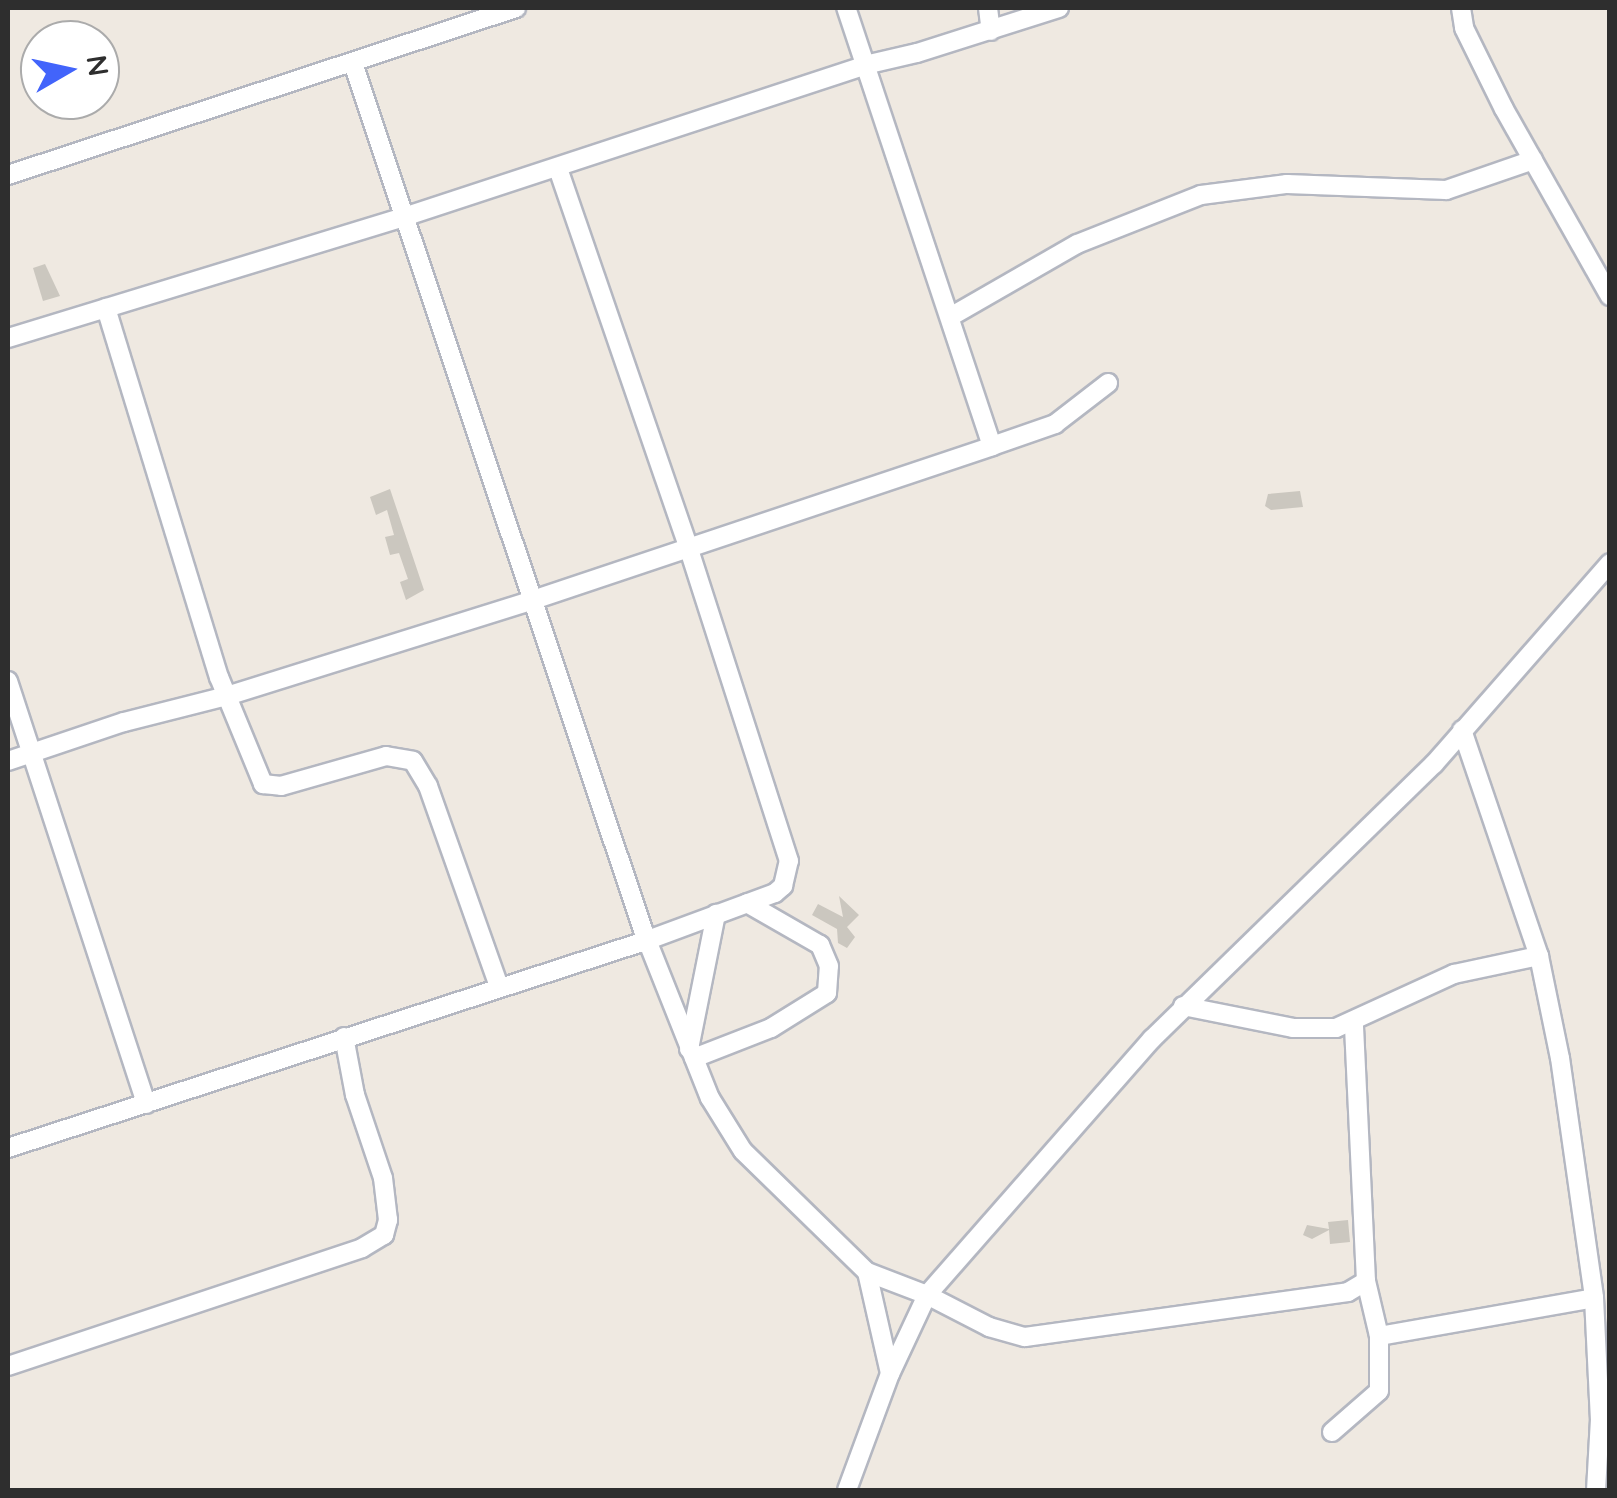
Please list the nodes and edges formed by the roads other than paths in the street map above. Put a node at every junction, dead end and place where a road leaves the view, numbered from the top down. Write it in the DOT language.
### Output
graph roads {
  1 [pos="516,8"];
  2 [pos="846,8"];
  3 [pos="988,8"];
  4 [pos="1059,8"];
  5 [pos="1462,8"];
  6 [pos="991,31"];
  7 [pos="354,63"];
  8 [pos="865,65"];
  9 [pos="1534,160"];
  10 [pos="558,169"];
  11 [pos="8,175"];
  12 [pos="404,218"];
  13 [pos="1610,296"];
  14 [pos="106,308"];
  15 [pos="950,317"];
  16 [pos="8,338"];
  17 [pos="1108,382"];
  18 [pos="992,446"];
  19 [pos="688,546"];
  20 [pos="1610,563"];
  21 [pos="533,600"];
  22 [pos="8,681"];
  23 [pos="227,696"];
  24 [pos="1462,730"];
  25 [pos="30,754"];
  26 [pos="8,761"];
  27 [pos="747,904"];
  28 [pos="716,914"];
  29 [pos="648,940"];
  30 [pos="1539,956"];
  31 [pos="499,986"];
  32 [pos="1183,1006"];
  33 [pos="1354,1023"];
  34 [pos="344,1036"];
  35 [pos="692,1054"];
  36 [pos="146,1104"];
  37 [pos="8,1148"];
  38 [pos="866,1272"];
  39 [pos="1366,1280"];
  40 [pos="1348,1292"];
  41 [pos="927,1294"];
  42 [pos="1594,1298"];
  43 [pos="1370,1305"];
  44 [pos="1379,1336"];
  45 [pos="8,1366"];
  46 [pos="890,1374"];
  47 [pos="1332,1432"];
  48 [pos="847,1490"];
  49 [pos="1596,1490"];
  1 -- 7 [label="street"];
  2 -- 8 [label="street"];
  3 -- 6 [label="street"];
  4 -- 6 [label="street"];
  5 -- 9 [label="street"];
  6 -- 8 [label="street"];
  7 -- 11 [label="street"];
  7 -- 12 [label="street"];
  8 -- 10 [label="street"];
  8 -- 15 [label="street"];
  9 -- 13 [label="street"];
  9 -- 15 [label="street"];
  10 -- 12 [label="street"];
  10 -- 19 [label="street"];
  12 -- 14 [label="street"];
  12 -- 21 [label="street"];
  14 -- 16 [label="street"];
  14 -- 23 [label="street"];
  15 -- 18 [label="street"];
  17 -- 18 [label="street"];
  18 -- 19 [label="street"];
  19 -- 21 [label="street"];
  19 -- 27 [label="street"];
  20 -- 24 [label="street"];
  21 -- 23 [label="street"];
  21 -- 29 [label="street"];
  22 -- 25 [label="street"];
  23 -- 25 [label="street"];
  23 -- 31 [label="street"];
  24 -- 30 [label="street"];
  24 -- 32 [label="street"];
  25 -- 26 [label="street"];
  25 -- 36 [label="street"];
  27 -- 28 [label="street"];
  27 -- 35 [label="street"];
  28 -- 29 [label="street"];
  28 -- 35 [label="street"];
  29 -- 31 [label="street"];
  29 -- 35 [label="street"];
  30 -- 33 [label="street"];
  30 -- 42 [label="street"];
  31 -- 34 [label="street"];
  32 -- 33 [label="street"];
  32 -- 41 [label="street"];
  33 -- 39 [label="street"];
  34 -- 36 [label="street"];
  34 -- 45 [label="street"];
  35 -- 38 [label="street"];
  36 -- 37 [label="street"];
  38 -- 41 [label="street"];
  38 -- 46 [label="street"];
  39 -- 40 [label="street"];
  39 -- 43 [label="street"];
  40 -- 41 [label="street"];
  40 -- 43 [label="street"];
  41 -- 46 [label="street"];
  42 -- 44 [label="street"];
  42 -- 49 [label="street"];
  43 -- 44 [label="street"];
  44 -- 47 [label="street"];
  46 -- 48 [label="street"];
}
